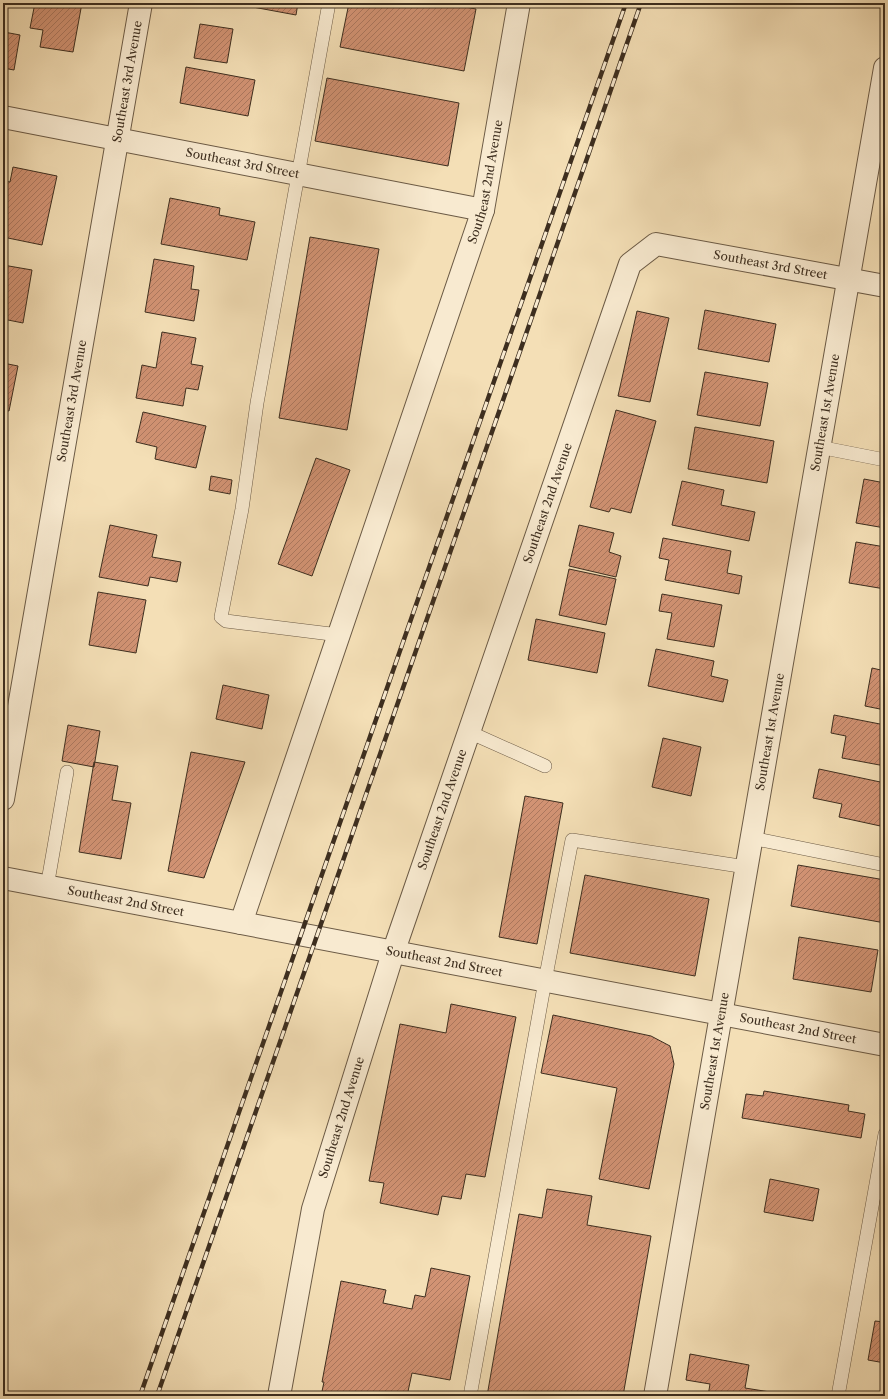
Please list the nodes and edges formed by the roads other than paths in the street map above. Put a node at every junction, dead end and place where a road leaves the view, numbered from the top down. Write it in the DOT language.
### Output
graph roads {
  1 [pos="141,3"];
  2 [pos="329,3"];
  3 [pos="519,3"];
  4 [pos="885,68"];
  5 [pos="3,117"];
  6 [pos="118,138"];
  7 [pos="297,174"];
  8 [pos="483,210"];
  9 [pos="656,244"];
  10 [pos="848,279"];
  11 [pos="885,286"];
  12 [pos="819,447"];
  13 [pos="885,460"];
  14 [pos="338,635"];
  15 [pos="469,732"];
  16 [pos="546,766"];
  17 [pos="67,772"];
  18 [pos="3,799"];
  19 [pos="751,838"];
  20 [pos="885,865"];
  21 [pos="746,867"];
  22 [pos="3,878"];
  23 [pos="47,887"];
  24 [pos="241,923"];
  25 [pos="393,953"];
  26 [pos="545,981"];
  27 [pos="720,1014"];
  28 [pos="885,1045"];
  29 [pos="885,1134"];
  30 [pos="279,1396"];
  31 [pos="470,1396"];
  32 [pos="654,1396"];
  33 [pos="838,1396"];
  1 -- 6 [label="street, Southeast 3rd Avenue"];
  2 -- 7 [label="lane"];
  3 -- 8 [label="street, Southeast 2nd Avenue"];
  4 -- 10 [label="street, Southeast 1st Avenue"];
  5 -- 6 [label="street, Southeast 3rd Street"];
  6 -- 7 [label="street, Southeast 3rd Street"];
  6 -- 18 [label="street, Southeast 3rd Avenue"];
  7 -- 8 [label="street, Southeast 3rd Street"];
  7 -- 14 [label="lane"];
  8 -- 14 [label="street, Southeast 2nd Avenue"];
  9 -- 10 [label="street, Southeast 3rd Street"];
  9 -- 15 [label="street, Southeast 2nd Avenue"];
  10 -- 11 [label="street, Southeast 3rd Street"];
  10 -- 12 [label="street, Southeast 1st Avenue"];
  12 -- 13 [label="lane"];
  12 -- 19 [label="street, Southeast 1st Avenue"];
  14 -- 24 [label="street, Southeast 2nd Avenue"];
  15 -- 16 [label="lane"];
  15 -- 25 [label="street, Southeast 2nd Avenue"];
  17 -- 23 [label="lane"];
  19 -- 20 [label="lane"];
  19 -- 21 [label="street, Southeast 1st Avenue"];
  21 -- 26 [label="lane"];
  21 -- 27 [label="street, Southeast 1st Avenue"];
  22 -- 23 [label="street, Southeast 2nd Street"];
  23 -- 24 [label="street, Southeast 2nd Street"];
  24 -- 25 [label="street, Southeast 2nd Street"];
  25 -- 26 [label="street, Southeast 2nd Street"];
  25 -- 30 [label="street, Southeast 2nd Avenue"];
  26 -- 27 [label="street, Southeast 2nd Street"];
  26 -- 31 [label="lane"];
  27 -- 28 [label="street, Southeast 2nd Street"];
  27 -- 32 [label="street, Southeast 1st Avenue"];
  29 -- 33 [label="lane"];
}
